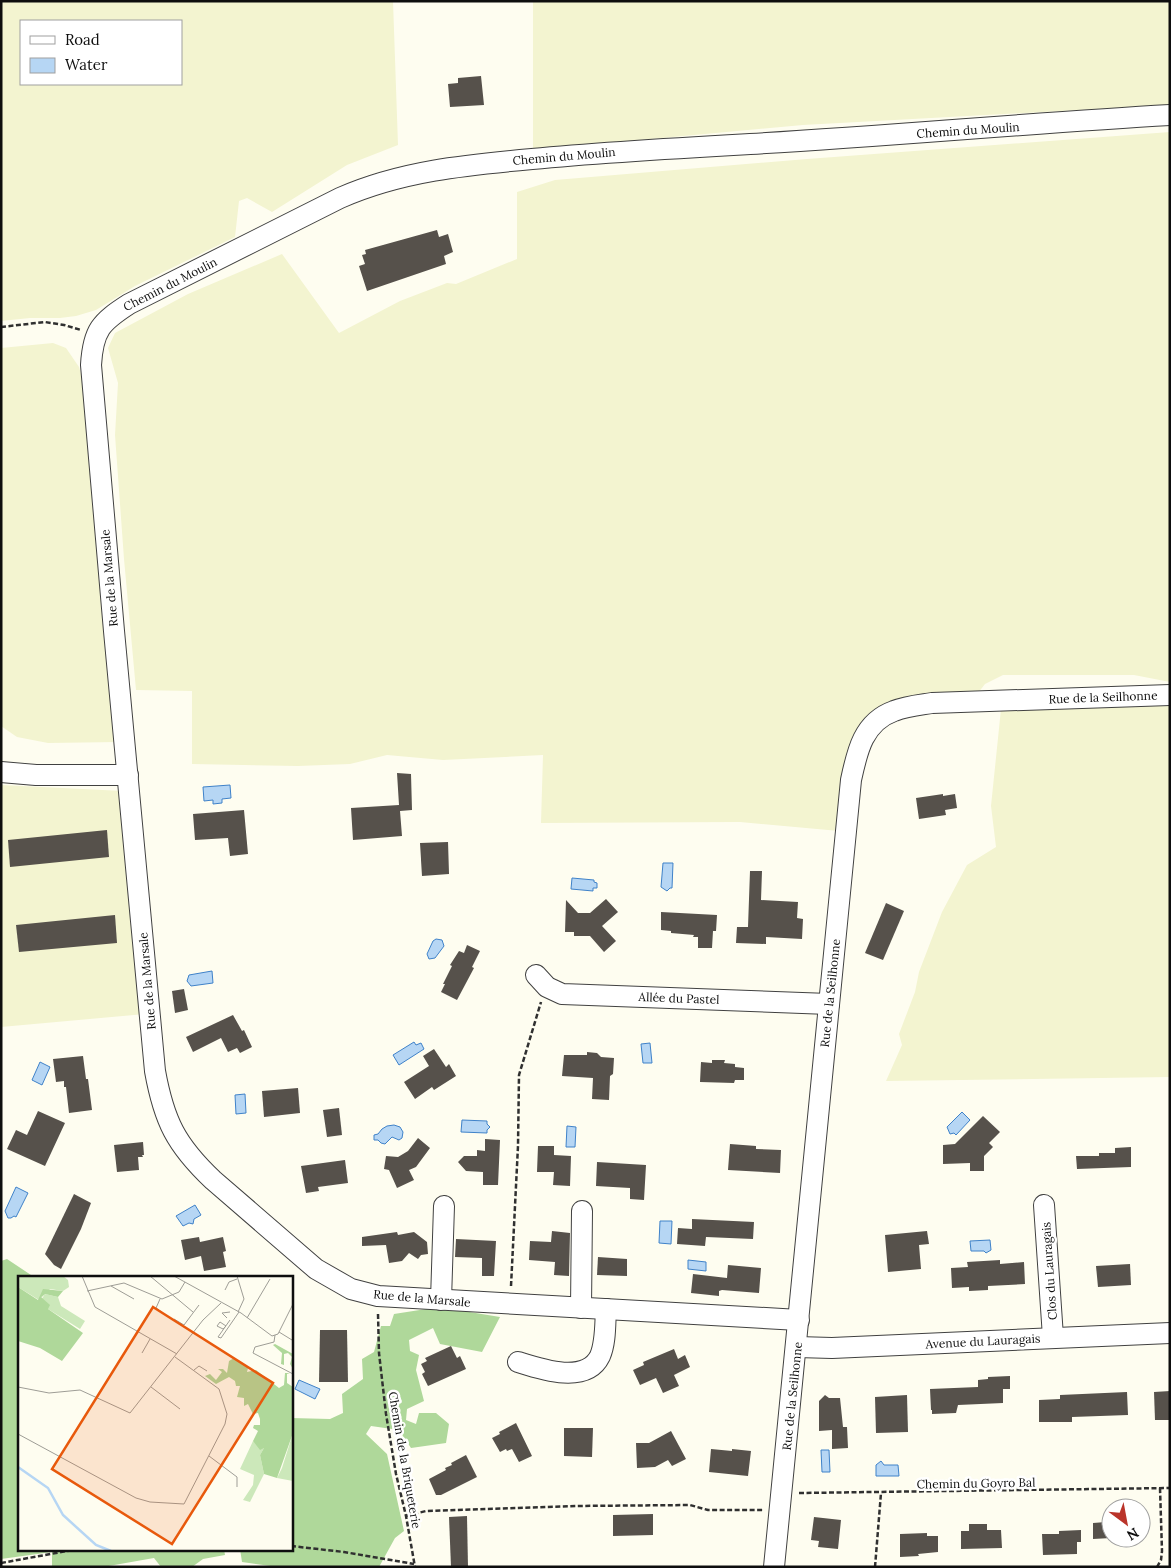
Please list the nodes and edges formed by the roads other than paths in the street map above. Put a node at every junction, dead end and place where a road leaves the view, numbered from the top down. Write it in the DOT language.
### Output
graph roads {
  1 [pos="1170,115"];
  2 [pos="96,334"];
  3 [pos="1170,695"];
  4 [pos="1,772"];
  5 [pos="128,775"];
  6 [pos="541,981"];
  7 [pos="829,1004"];
  8 [pos="1044,1205"];
  9 [pos="444,1206"];
  10 [pos="582,1211"];
  11 [pos="441,1300"];
  12 [pos="581,1308"];
  13 [pos="606,1309"];
  14 [pos="799,1320"];
  15 [pos="1170,1333"];
  16 [pos="1054,1337"];
  17 [pos="797,1347"];
  18 [pos="518,1362"];
  19 [pos="774,1567"];
  1 -- 2 [label="street, Chemin du Moulin"];
  2 -- 5 [label="street, Rue de la Marsale"];
  3 -- 7 [label="street, Rue de la Seilhonne"];
  4 -- 5 [label="street"];
  5 -- 11 [label="street, Rue de la Marsale"];
  6 -- 7 [label="street, Allée du Pastel"];
  7 -- 14 [label="street, Rue de la Seilhonne"];
  8 -- 16 [label="street, Clos du Lauragais"];
  9 -- 11 [label="street"];
  10 -- 12 [label="street"];
  11 -- 12 [label="street, Rue de la Marsale"];
  12 -- 13 [label="street, Rue de la Marsale"];
  13 -- 14 [label="street, Rue de la Marsale"];
  13 -- 18 [label="street"];
  14 -- 17 [label="street, Rue de la Seilhonne"];
  15 -- 16 [label="street, Avenue du Lauragais"];
  16 -- 17 [label="street, Avenue du Lauragais"];
  17 -- 19 [label="street, Rue de la Seilhonne"];
}
